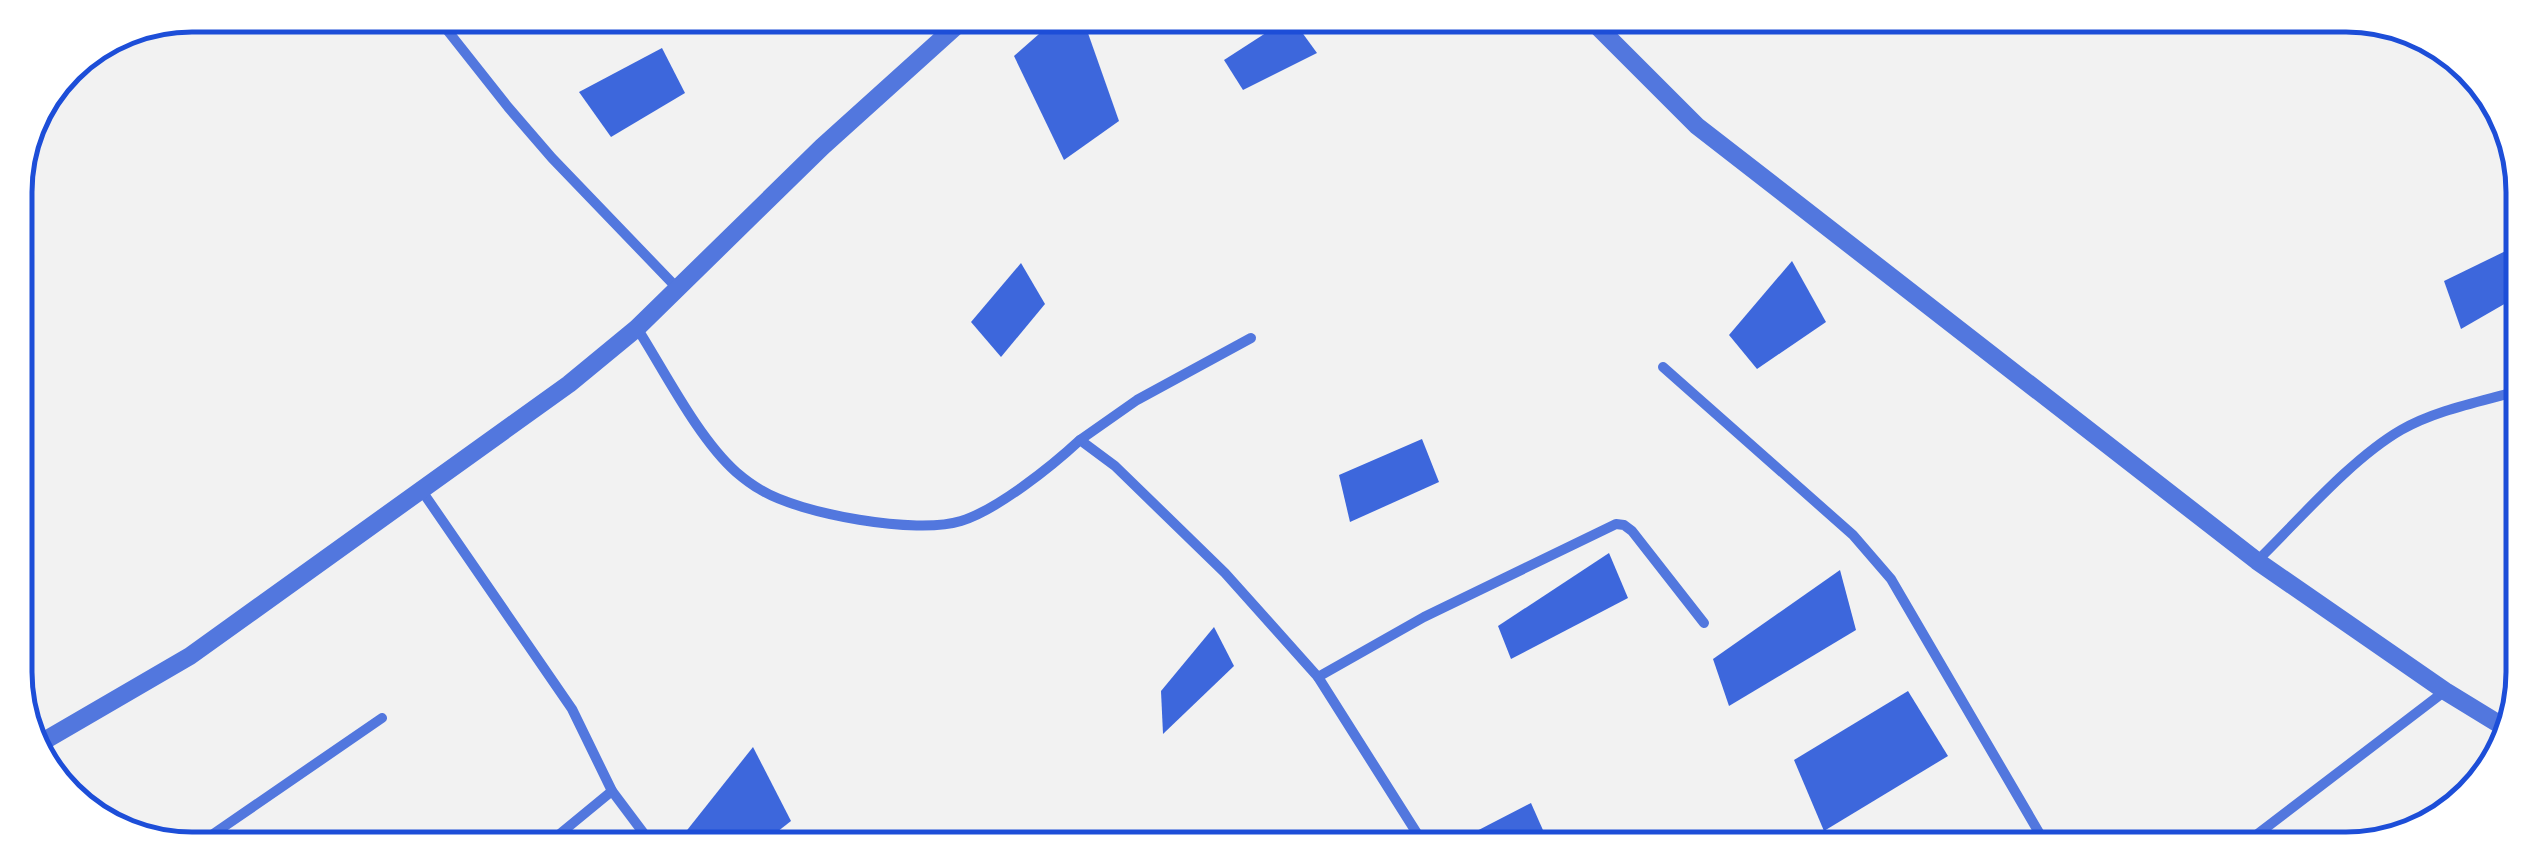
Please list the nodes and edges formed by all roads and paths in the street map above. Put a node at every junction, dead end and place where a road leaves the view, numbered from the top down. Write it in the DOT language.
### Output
graph roads {
  1 [pos="449,32"];
  2 [pos="950,32"];
  3 [pos="1603,32"];
  4 [pos="678,289"];
  5 [pos="637,328"];
  6 [pos="1251,338"];
  7 [pos="1662,368"];
  8 [pos="2506,394"];
  9 [pos="1080,440"];
  10 [pos="422,491"];
  11 [pos="2257,561"];
  12 [pos="1704,623"];
  13 [pos="1318,677"];
  14 [pos="2445,691"];
  15 [pos="382,718"];
  16 [pos="2497,721"];
  17 [pos="47,738"];
  18 [pos="612,791"];
  19 [pos="216,832"];
  20 [pos="562,832"];
  21 [pos="643,832"];
  22 [pos="1417,832"];
  23 [pos="2039,832"];
  24 [pos="2260,832"];
  1 -- 4 [label="street"];
  2 -- 4 [label="street"];
  3 -- 11 [label="street"];
  4 -- 5 [label="street"];
  5 -- 9 [label="street"];
  5 -- 10 [label="street"];
  6 -- 9 [label="street"];
  7 -- 23 [label="street"];
  8 -- 11 [label="street"];
  9 -- 13 [label="street"];
  10 -- 17 [label="street"];
  10 -- 18 [label="street"];
  11 -- 14 [label="street"];
  12 -- 13 [label="street"];
  13 -- 22 [label="street"];
  14 -- 16 [label="street"];
  14 -- 24 [label="street"];
  15 -- 19 [label="street"];
  18 -- 20 [label="street"];
  18 -- 21 [label="street"];
}
